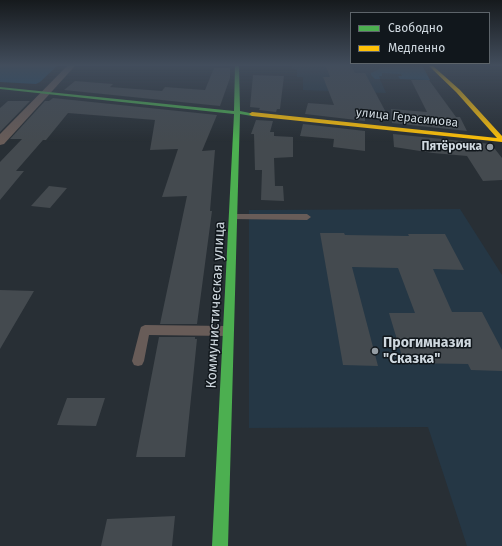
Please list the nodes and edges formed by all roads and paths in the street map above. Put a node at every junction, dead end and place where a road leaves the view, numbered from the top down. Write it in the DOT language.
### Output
graph roads {
  1 [pos="32,91"];
  2 [pos="236,91"];
  3 [pos="458,91"];
  4 [pos="46,93"];
  5 [pos="236,111"];
  6 [pos="502,140"];
  7 [pos="0,141"];
  8 [pos="234,217"];
  9 [pos="307,217"];
  10 [pos="229,331"];
  11 [pos="138,361"];
  12 [pos="220,546"];
  1 -- 4 [label="street, улица Герасимова"];
  2 -- 5 [label="street, Коммунистическая улица"];
  3 -- 6 [label="street"];
  4 -- 5 [label="street, улица Герасимова"];
  4 -- 7 [label="street"];
  5 -- 6 [label="street, улица Герасимова"];
  5 -- 8 [label="street, Коммунистическая улица"];
  8 -- 9 [label="lane"];
  8 -- 10 [label="street, Коммунистическая улица"];
  10 -- 11 [label="lane"];
  10 -- 12 [label="street, Коммунистическая улица"];
}
